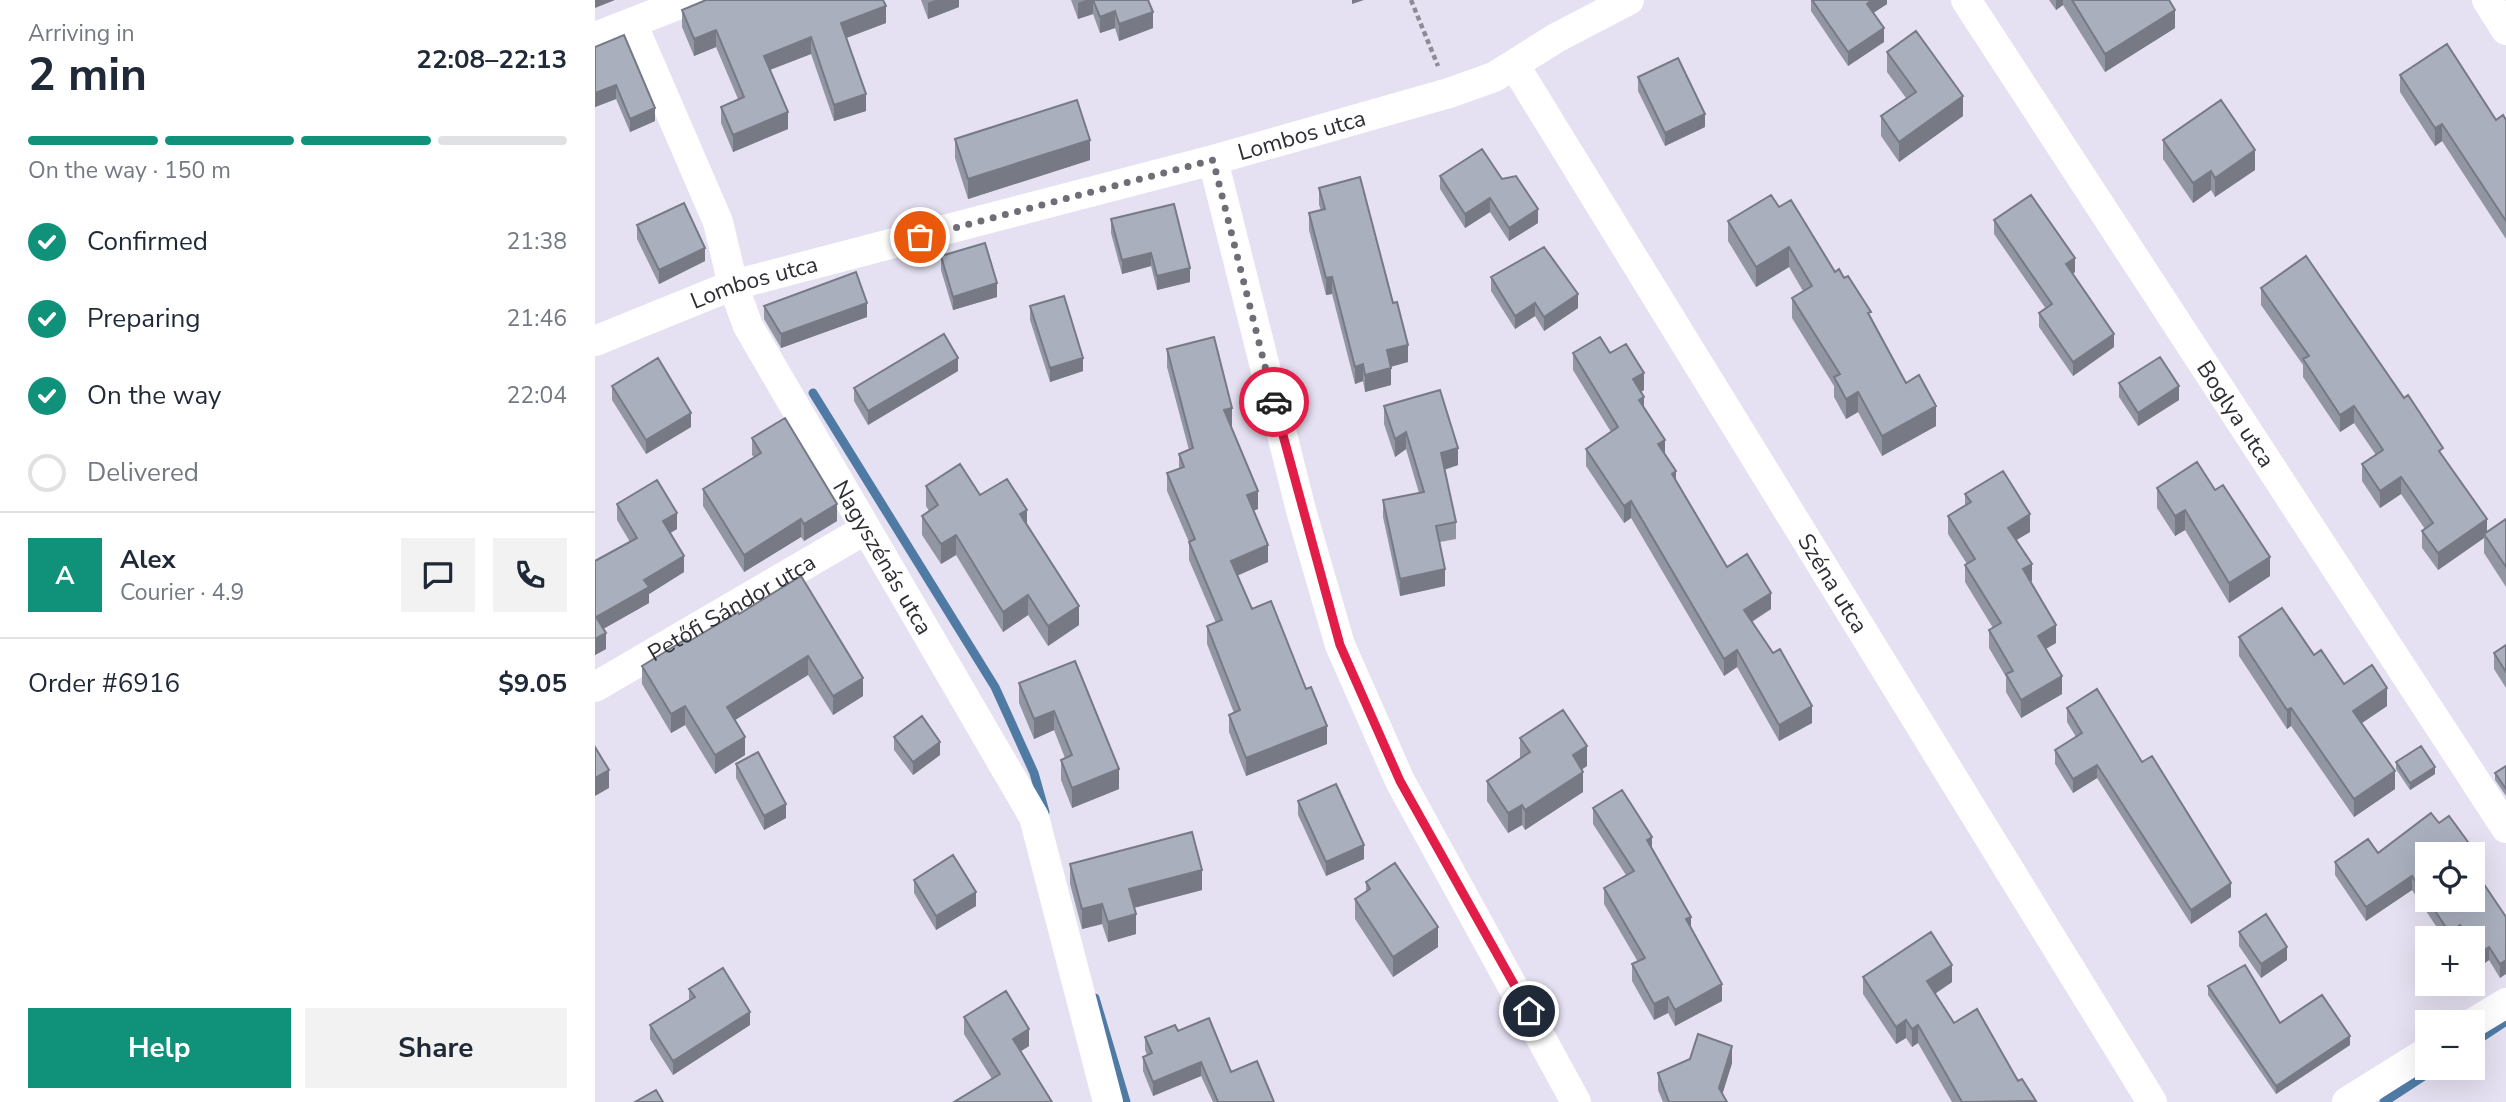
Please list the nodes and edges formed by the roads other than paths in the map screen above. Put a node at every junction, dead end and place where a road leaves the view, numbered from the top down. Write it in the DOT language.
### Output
graph roads {
  1 [pos="690,0"];
  2 [pos="1629,0"];
  3 [pos="1966,0"];
  4 [pos="2487,0"];
  5 [pos="632,23"];
  6 [pos="2506,30"];
  7 [pos="595,37"];
  8 [pos="1515,66"];
  9 [pos="1213,160"];
  10 [pos="733,285"];
  11 [pos="595,341"];
  12 [pos="866,529"];
  13 [pos="595,687"];
  14 [pos="2506,828"];
  15 [pos="2506,1003"];
  16 [pos="2485,1016"];
  17 [pos="2415,1060"];
  18 [pos="1108,1102"];
  19 [pos="1576,1102"];
  20 [pos="2152,1102"];
  21 [pos="2347,1102"];
  1 -- 5 [label="street"];
  2 -- 8 [label="street, Lombos utca"];
  3 -- 14 [label="street, Boglya utca"];
  4 -- 6 [label="street"];
  5 -- 7 [label="street"];
  5 -- 10 [label="street, Nagyszénás utca"];
  8 -- 9 [label="street, Lombos utca"];
  8 -- 20 [label="street, Széna utca"];
  9 -- 10 [label="street, Lombos utca"];
  9 -- 19 [label="street"];
  10 -- 11 [label="street, Lombos utca"];
  10 -- 12 [label="street, Nagyszénás utca"];
  12 -- 13 [label="street, Petőfi Sándor utca"];
  12 -- 18 [label="street, Nagyszénás utca"];
  15 -- 16 [label="street"];
  17 -- 21 [label="street"];
}
